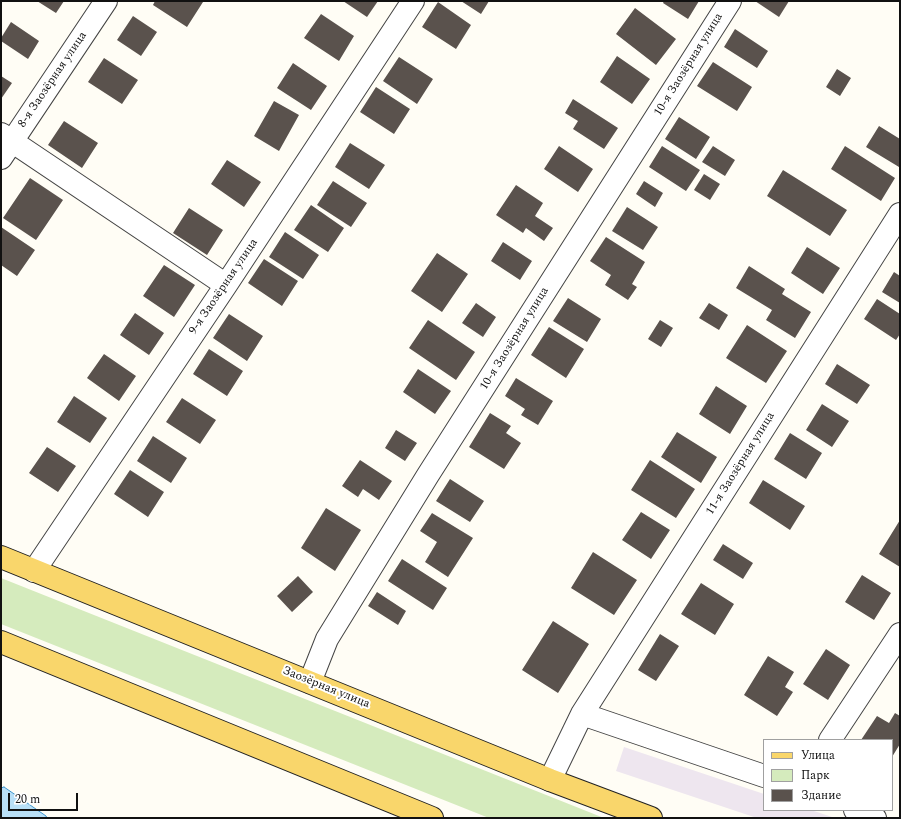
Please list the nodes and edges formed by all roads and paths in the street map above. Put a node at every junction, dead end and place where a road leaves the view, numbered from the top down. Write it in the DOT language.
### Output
graph roads {
  1 [pos="106,1"];
  2 [pos="413,1"];
  3 [pos="730,1"];
  4 [pos="5,144"];
  5 [pos="900,214"];
  6 [pos="226,285"];
  7 [pos="1,558"];
  8 [pos="34,571"];
  9 [pos="900,634"];
  10 [pos="1,642"];
  11 [pos="310,682"];
  12 [pos="582,714"];
  13 [pos="831,739"];
  14 [pos="763,776"];
  15 [pos="550,780"];
  16 [pos="858,811"];
  17 [pos="432,818"];
  18 [pos="651,818"];
  19 [pos="875,818"];
  1 -- 4 [label="street, 8-я Заозёрная улица"];
  2 -- 6 [label="street, 9-я Заозёрная улица"];
  3 -- 11 [label="street, 10-я Заозёрная улица"];
  4 -- 6 [label="street"];
  5 -- 12 [label="street, 11-я Заозёрная улица"];
  6 -- 8 [label="street, 9-я Заозёрная улица"];
  7 -- 8 [label="main road, Заозёрная улица"];
  8 -- 11 [label="main road, Заозёрная улица"];
  9 -- 13 [label="street"];
  10 -- 17 [label="main road"];
  11 -- 15 [label="main road, Заозёрная улица"];
  12 -- 14 [label="street"];
  12 -- 15 [label="street, 11-я Заозёрная улица"];
  15 -- 18 [label="main road, Заозёрная улица"];
  16 -- 19 [label="street"];
}
